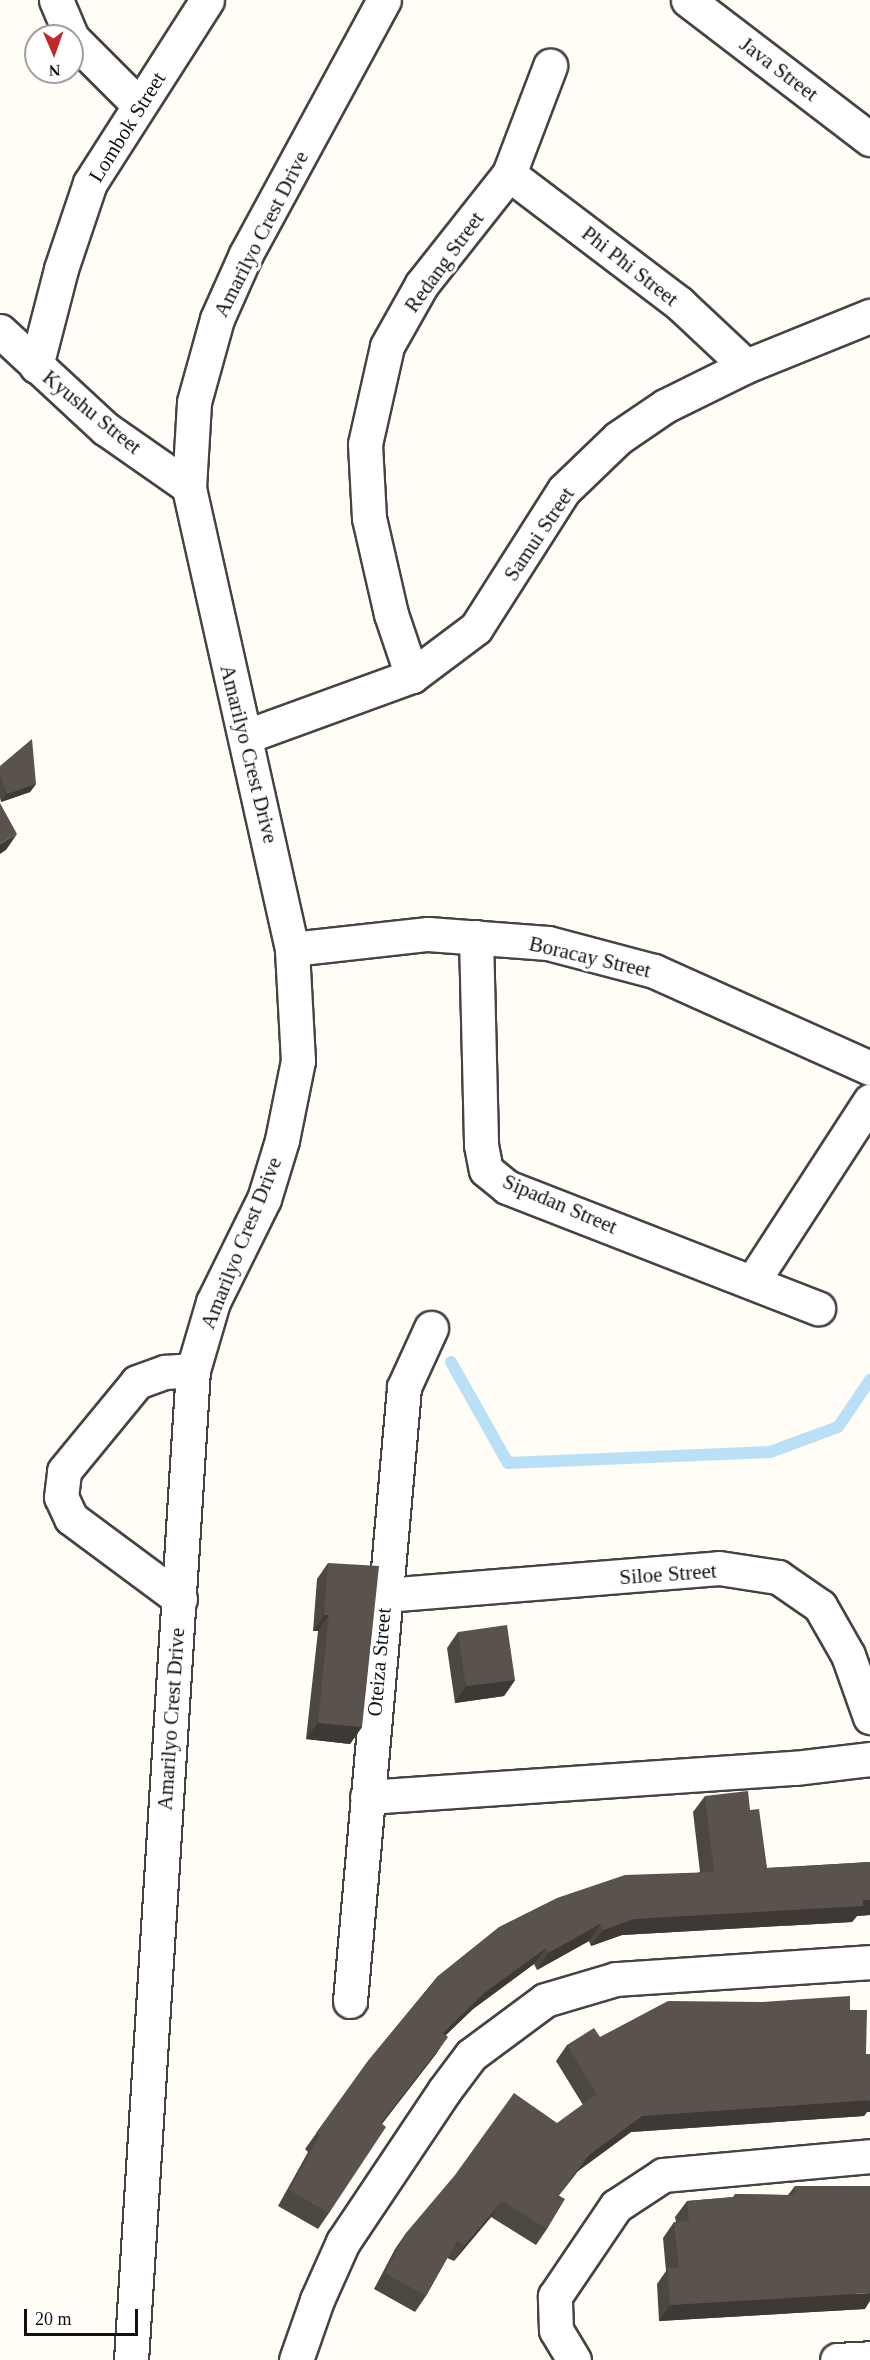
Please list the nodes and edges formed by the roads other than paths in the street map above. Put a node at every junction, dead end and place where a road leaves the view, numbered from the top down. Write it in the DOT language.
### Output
graph roads {
  1 [pos="56,0"];
  2 [pos="207,0"];
  3 [pos="384,0"];
  4 [pos="688,0"];
  5 [pos="66,24"];
  6 [pos="84,50"];
  7 [pos="550,66"];
  8 [pos="138,104"];
  9 [pos="870,139"];
  10 [pos="509,174"];
  11 [pos="870,316"];
  12 [pos="0,331"];
  13 [pos="36,366"];
  14 [pos="746,366"];
  15 [pos="189,487"];
  16 [pos="412,676"];
  17 [pos="247,736"];
  18 [pos="476,937"];
  19 [pos="292,949"];
  20 [pos="870,1068"];
  21 [pos="870,1101"];
  22 [pos="753,1281"];
  23 [pos="818,1308"];
  24 [pos="431,1328"];
  25 [pos="193,1370"];
  26 [pos="385,1595"];
  27 [pos="180,1599"];
  28 [pos="870,1717"];
  29 [pos="870,1759"];
  30 [pos="367,1797"];
  31 [pos="870,1962"];
  32 [pos="350,2001"];
  33 [pos="870,2156"];
  34 [pos="870,2358"];
  35 [pos="131,2360"];
  36 [pos="296,2360"];
  37 [pos="574,2360"];
  38 [pos="837,2360"];
  1 -- 5 [label="street"];
  2 -- 8 [label="street, Lombok Street"];
  3 -- 15 [label="street, Amarilyo Crest Drive"];
  4 -- 9 [label="street, Java Street"];
  6 -- 8 [label="street"];
  7 -- 10 [label="street, Redang Street"];
  8 -- 13 [label="street, Lombok Street"];
  10 -- 14 [label="street, Phi Phi Street"];
  10 -- 16 [label="street, Redang Street"];
  11 -- 14 [label="street, Samui Street"];
  12 -- 13 [label="street, Kyushu Street"];
  13 -- 15 [label="street, Kyushu Street"];
  14 -- 16 [label="street, Samui Street"];
  15 -- 17 [label="street, Amarilyo Crest Drive"];
  16 -- 17 [label="street, Samui Street"];
  17 -- 19 [label="street, Amarilyo Crest Drive"];
  18 -- 19 [label="street, Boracay Street"];
  18 -- 20 [label="street, Boracay Street"];
  18 -- 22 [label="street, Sipadan Street"];
  19 -- 25 [label="street, Amarilyo Crest Drive"];
  21 -- 22 [label="street"];
  22 -- 23 [label="street, Sipadan Street"];
  24 -- 26 [label="street, Oteiza Street"];
  25 -- 27 [label="street, Amarilyo Crest Drive"];
  25 -- 27 [label="street"];
  26 -- 28 [label="street, Siloe Street"];
  26 -- 30 [label="street, Oteiza Street"];
  27 -- 35 [label="street, Amarilyo Crest Drive"];
  29 -- 30 [label="street"];
  30 -- 32 [label="street, Oteiza Street"];
  31 -- 36 [label="street"];
  33 -- 37 [label="street"];
  34 -- 38 [label="street"];
}
